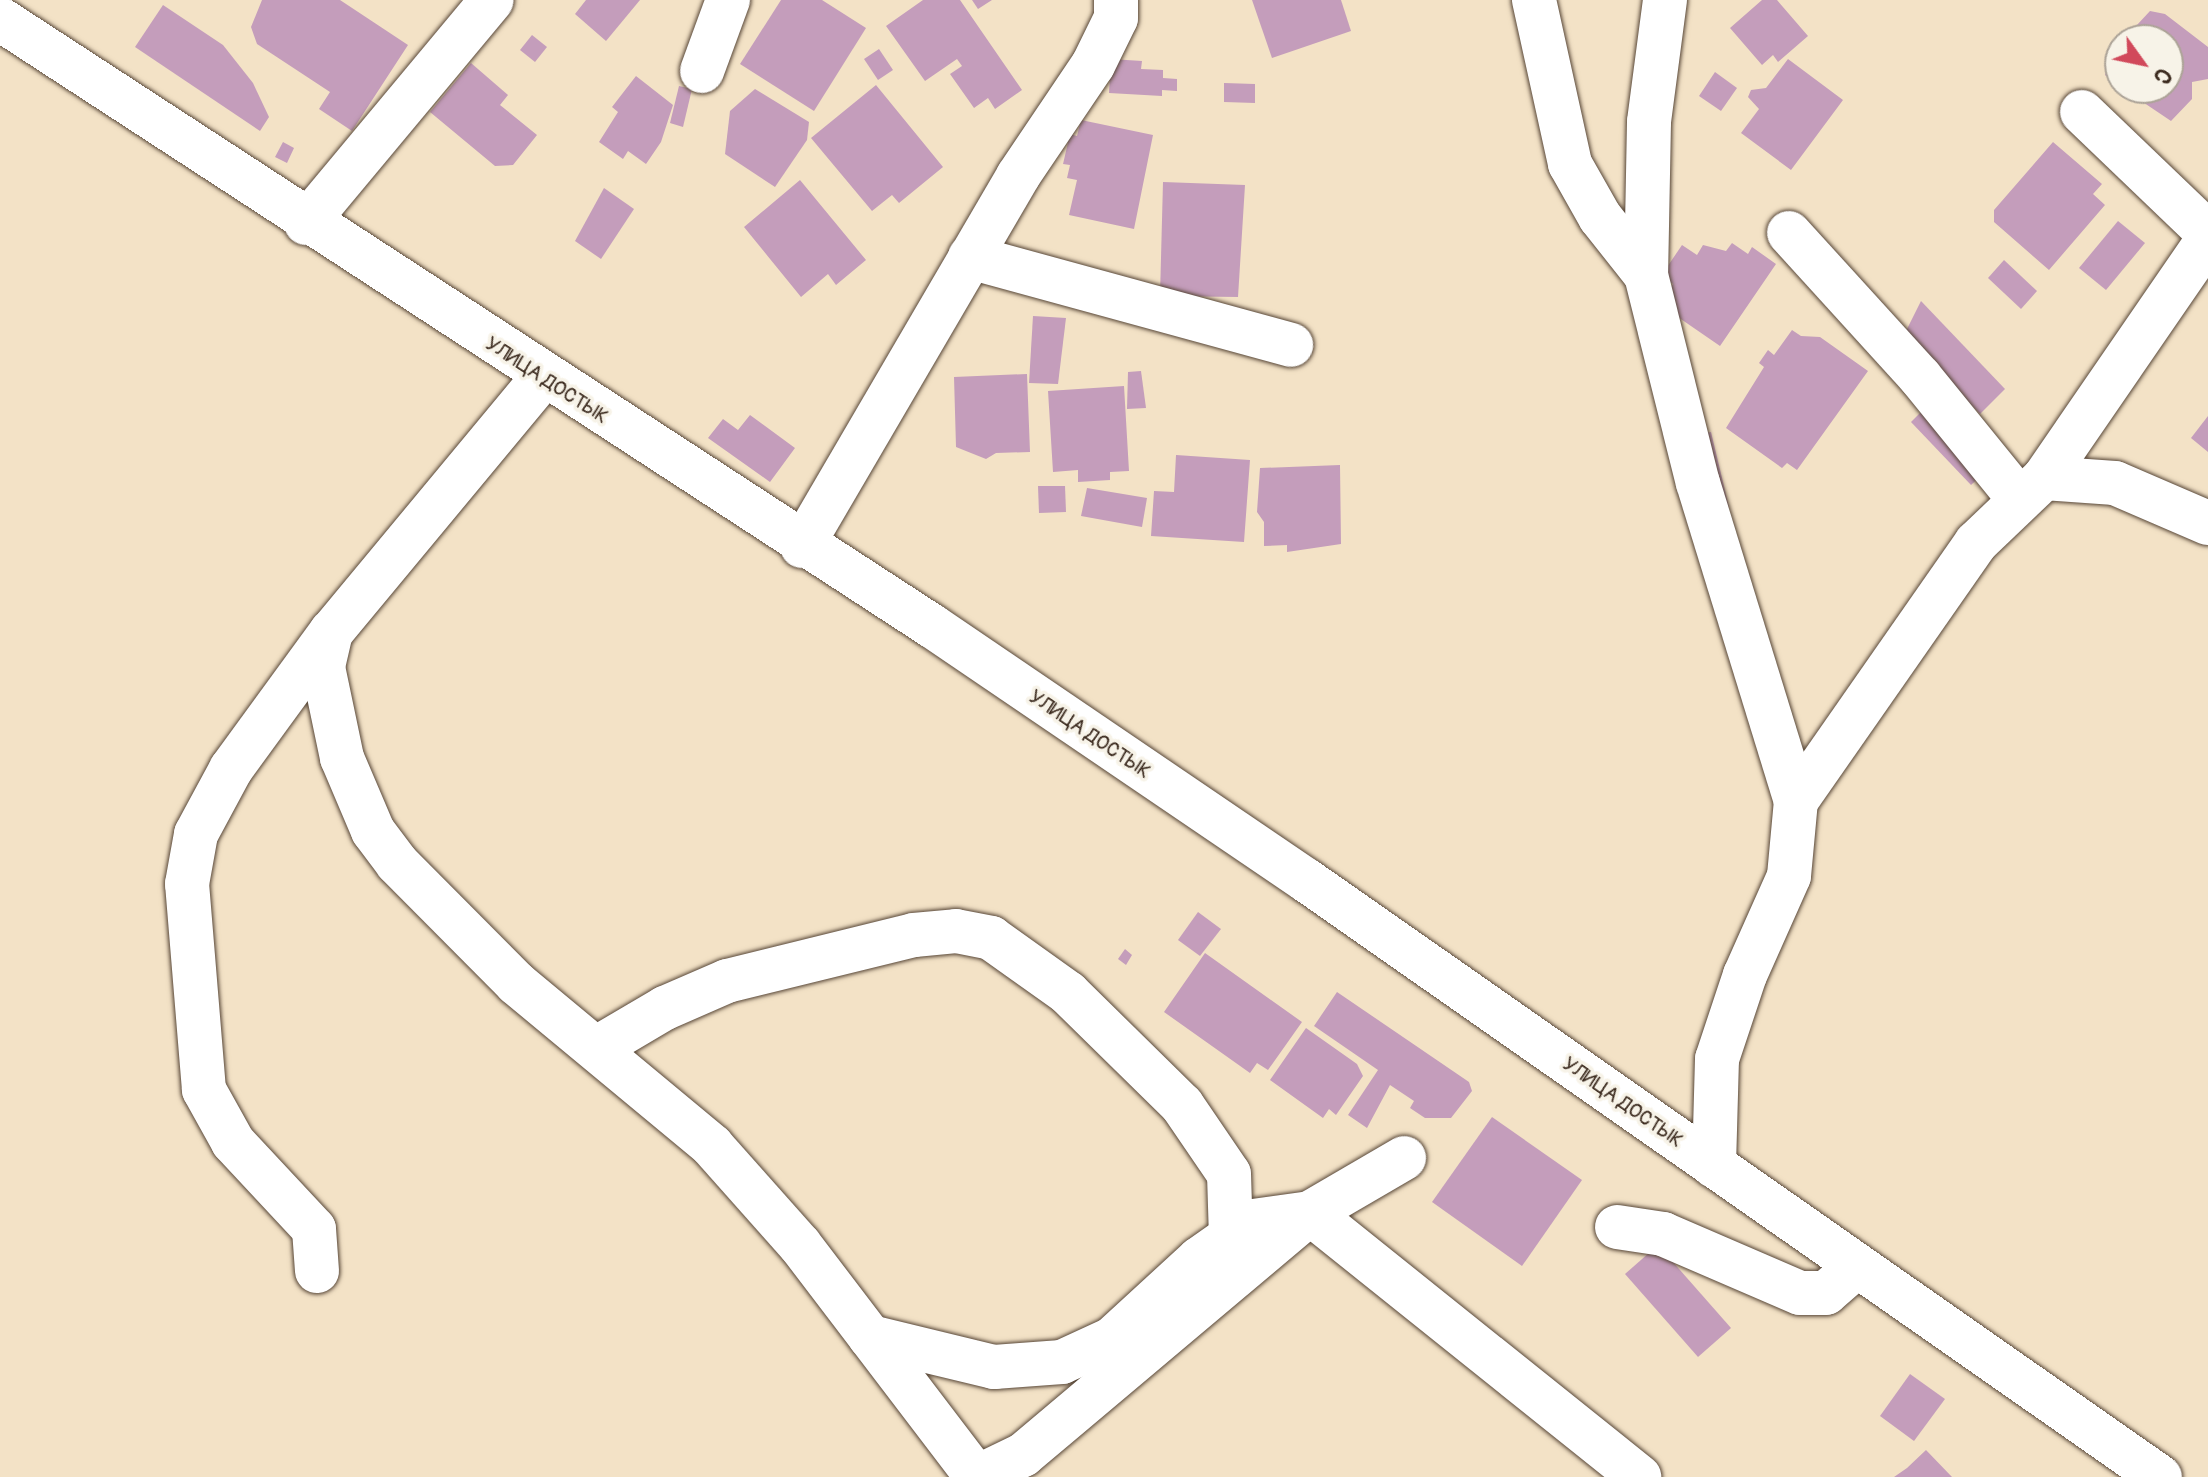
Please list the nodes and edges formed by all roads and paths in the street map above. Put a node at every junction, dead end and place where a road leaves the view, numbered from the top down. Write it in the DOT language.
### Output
graph roads {
  1 [pos="492,0"];
  2 [pos="728,0"];
  3 [pos="1116,0"];
  4 [pos="1534,0"];
  5 [pos="1665,0"];
  6 [pos="0,19"];
  7 [pos="702,71"];
  8 [pos="2082,112"];
  9 [pos="306,223"];
  10 [pos="1789,233"];
  11 [pos="2208,233"];
  12 [pos="2208,239"];
  13 [pos="970,257"];
  14 [pos="1646,275"];
  15 [pos="1291,345"];
  16 [pos="543,377"];
  17 [pos="2032,488"];
  18 [pos="2208,523"];
  19 [pos="802,546"];
  20 [pos="331,632"];
  21 [pos="1796,801"];
  22 [pos="597,1048"];
  23 [pos="1404,1158"];
  24 [pos="1714,1166"];
  25 [pos="1310,1213"];
  26 [pos="1617,1227"];
  27 [pos="1231,1237"];
  28 [pos="1856,1267"];
  29 [pos="317,1271"];
  30 [pos="870,1337"];
  31 [pos="977,1477"];
  32 [pos="1639,1477"];
  33 [pos="2160,1477"];
  1 -- 9 [label="street"];
  2 -- 7 [label="street"];
  3 -- 13 [label="street"];
  4 -- 14 [label="street"];
  5 -- 14 [label="street"];
  6 -- 9 [label="street, УЛИЦА ДОСТЫК"];
  8 -- 11 [label="street"];
  9 -- 16 [label="street, УЛИЦА ДОСТЫК"];
  10 -- 17 [label="street"];
  12 -- 17 [label="street"];
  13 -- 15 [label="street"];
  13 -- 19 [label="street"];
  14 -- 21 [label="street"];
  16 -- 19 [label="street, УЛИЦА ДОСТЫК"];
  16 -- 20 [label="street"];
  17 -- 18 [label="street"];
  17 -- 21 [label="street"];
  19 -- 24 [label="street, УЛИЦА ДОСТЫК"];
  20 -- 22 [label="street"];
  20 -- 29 [label="street"];
  21 -- 24 [label="street"];
  22 -- 27 [label="street"];
  22 -- 30 [label="street"];
  23 -- 25 [label="street"];
  24 -- 28 [label="street, УЛИЦА ДОСТЫК"];
  25 -- 27 [label="street"];
  25 -- 31 [label="street"];
  25 -- 32 [label="street"];
  26 -- 28 [label="street"];
  27 -- 30 [label="street"];
  28 -- 33 [label="street, УЛИЦА ДОСТЫК"];
  30 -- 31 [label="street"];
}
